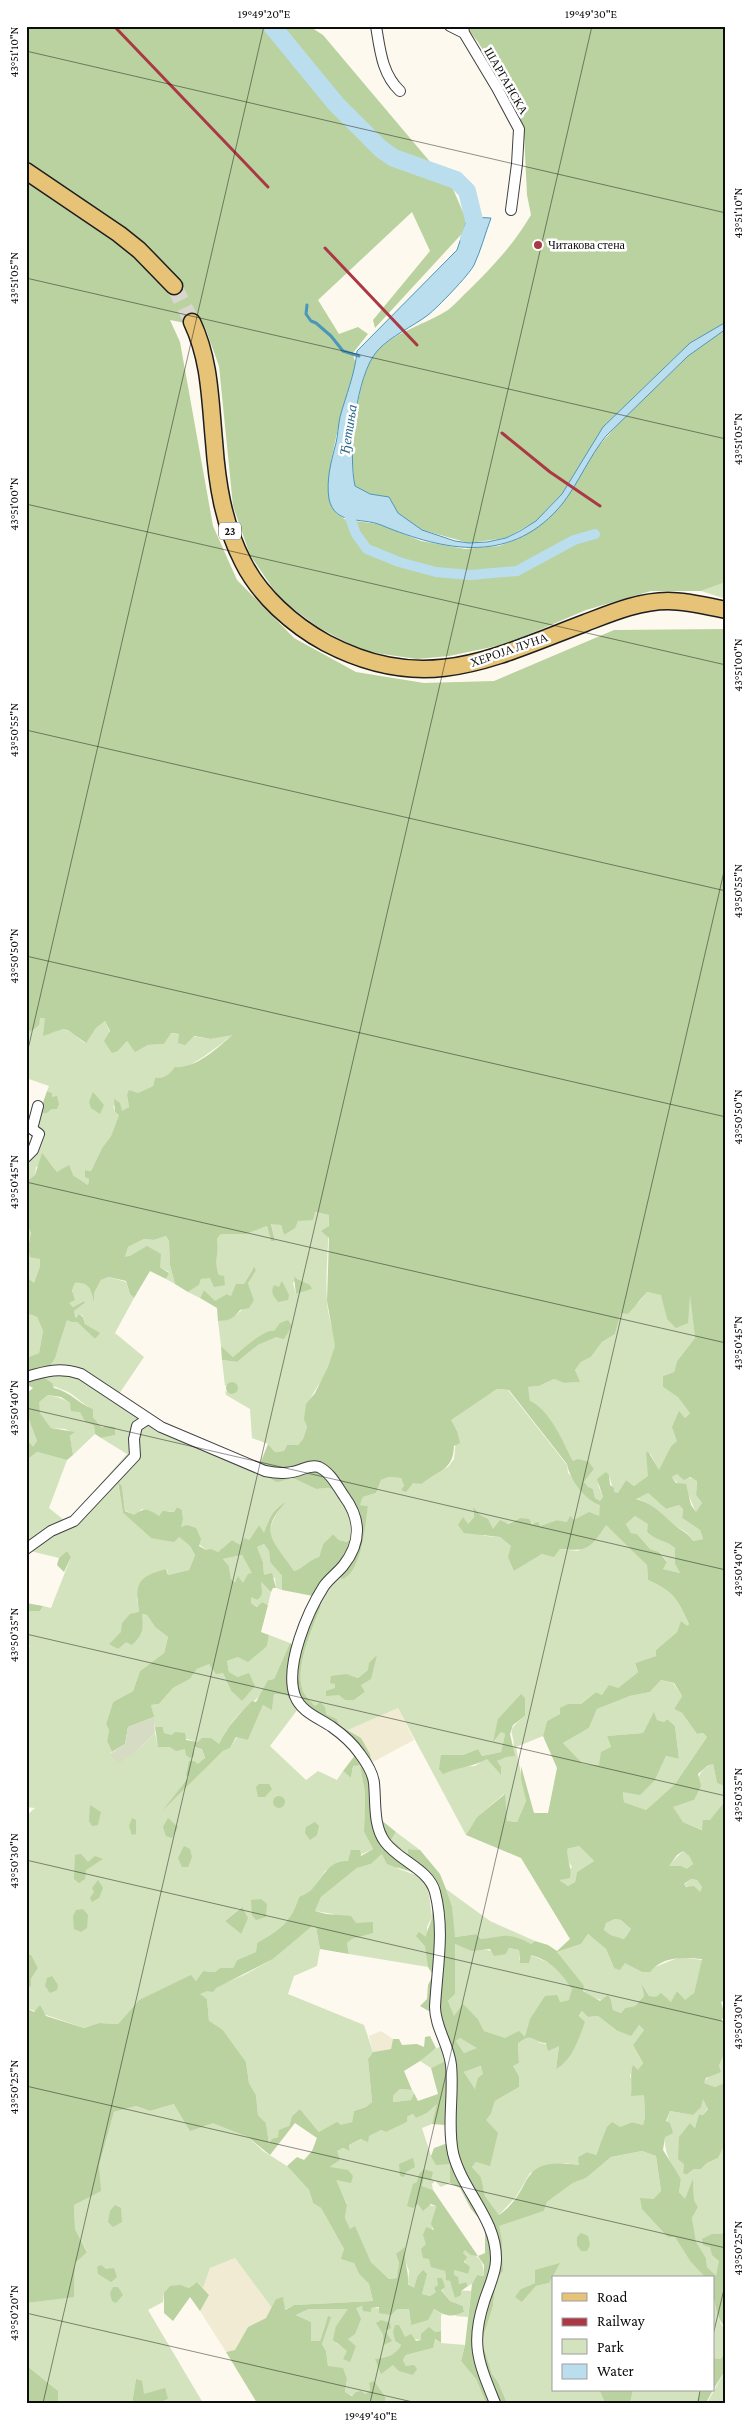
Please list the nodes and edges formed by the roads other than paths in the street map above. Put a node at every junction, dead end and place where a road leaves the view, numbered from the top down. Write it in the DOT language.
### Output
graph roads {
  1 [pos="376,26"];
  2 [pos="450,26"];
  3 [pos="463,30"];
  4 [pos="400,91"];
  5 [pos="26,171"];
  6 [pos="511,210"];
  7 [pos="174,286"];
  8 [pos="192,322"];
  9 [pos="726,610"];
  10 [pos="38,1106"];
  11 [pos="26,1157"];
  12 [pos="26,1377"];
  13 [pos="148,1419"];
  14 [pos="26,1549"];
  15 [pos="495,2403"];
  1 -- 4 [label="street"];
  2 -- 3 [label="street"];
  3 -- 6 [label="street, ШАРГАНСКА"];
  5 -- 7 [label="main road"];
  8 -- 9 [label="main road, ХЕРОЈА ЛУНА / 23"];
  10 -- 11 [label="street"];
  12 -- 13 [label="street"];
  13 -- 14 [label="street"];
  13 -- 15 [label="street"];
}
